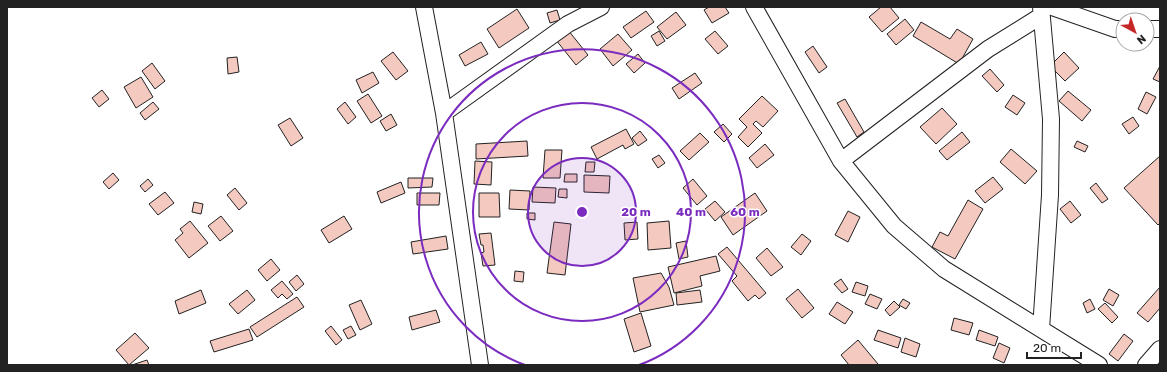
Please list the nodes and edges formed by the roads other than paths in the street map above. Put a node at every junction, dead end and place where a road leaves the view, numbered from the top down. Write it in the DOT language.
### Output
graph roads {
  1 [pos="424,7"];
  2 [pos="600,7"];
  3 [pos="754,7"];
  4 [pos="1045,10"];
  5 [pos="1115,29"];
  6 [pos="444,113"];
  7 [pos="841,161"];
  8 [pos="1041,329"];
  9 [pos="1160,349"];
  10 [pos="1148,364"];
  11 [pos="480,365"];
  12 [pos="1098,365"];
  1 -- 6 [label="street"];
  2 -- 6 [label="street"];
  3 -- 7 [label="street"];
  4 -- 5 [label="street"];
  4 -- 7 [label="street"];
  4 -- 8 [label="street"];
  6 -- 11 [label="street"];
  7 -- 8 [label="street"];
  8 -- 12 [label="street"];
  9 -- 10 [label="street"];
}
